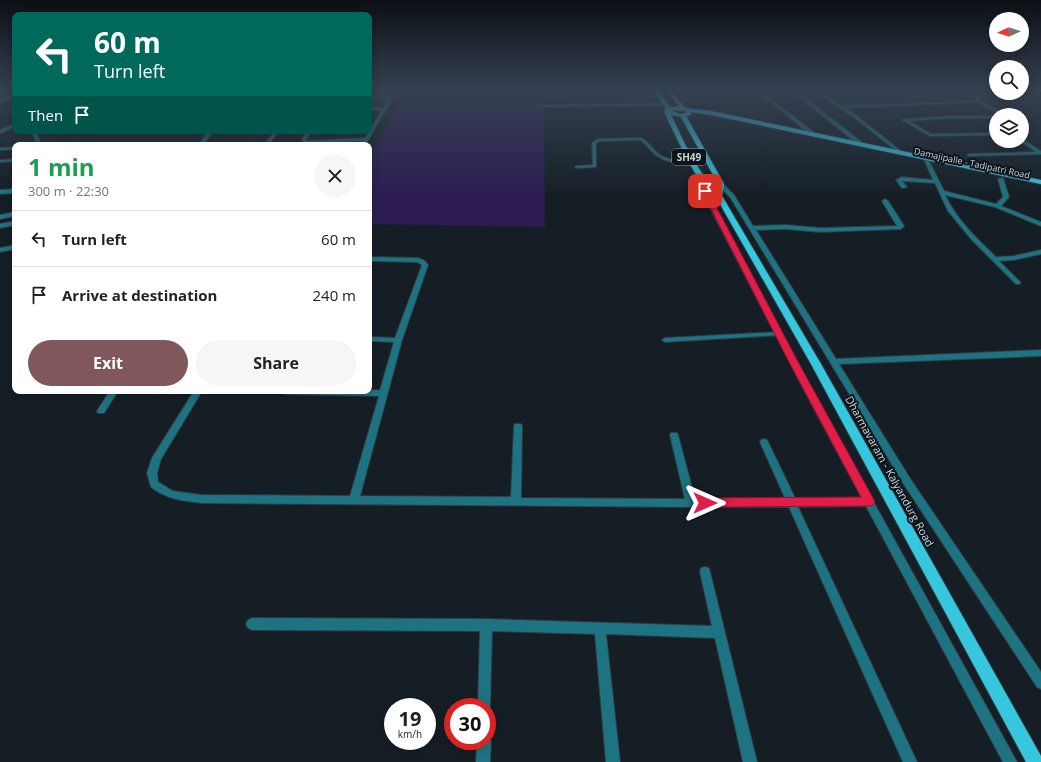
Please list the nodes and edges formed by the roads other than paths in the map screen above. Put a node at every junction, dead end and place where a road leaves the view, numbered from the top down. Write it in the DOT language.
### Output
graph roads {
  1 [pos="10,127"];
  2 [pos="676,127"];
  3 [pos="692,127"];
  4 [pos="760,127"];
  5 [pos="803,127"];
  6 [pos="839,127"];
  7 [pos="868,127"];
  8 [pos="915,127"];
  9 [pos="0,132"];
  10 [pos="275,134"];
  11 [pos="369,134"];
  12 [pos="989,134"];
  13 [pos="804,135"];
  14 [pos="814,135"];
  15 [pos="366,139"];
  16 [pos="345,140"];
  17 [pos="269,142"];
  18 [pos="325,142"];
  19 [pos="364,142"];
  20 [pos="861,144"];
  21 [pos="1029,145"];
  22 [pos="12,148"];
  23 [pos="0,149"];
  24 [pos="899,152"];
  25 [pos="969,155"];
  26 [pos="12,160"];
  27 [pos="691,160"];
  28 [pos="708,160"];
  29 [pos="926,160"];
  30 [pos="0,162"];
  31 [pos="577,167"];
  32 [pos="1001,179"];
  33 [pos="936,182"];
  34 [pos="1041,182"];
  35 [pos="705,184"];
  36 [pos="722,185"];
  37 [pos="904,187"];
  38 [pos="1041,188"];
  39 [pos="12,191"];
  40 [pos="0,192"];
  41 [pos="941,192"];
  42 [pos="719,197"];
  43 [pos="885,201"];
  44 [pos="997,206"];
  45 [pos="12,215"];
  46 [pos="0,217"];
  47 [pos="12,223"];
  48 [pos="1041,224"];
  49 [pos="0,226"];
  50 [pos="752,228"];
  51 [pos="12,248"];
  52 [pos="0,250"];
  53 [pos="1041,252"];
  54 [pos="372,259"];
  55 [pos="994,259"];
  56 [pos="1018,284"];
  57 [pos="779,334"];
  58 [pos="372,339"];
  59 [pos="398,340"];
  60 [pos="665,340"];
  61 [pos="1041,353"];
  62 [pos="835,362"];
  63 [pos="112,394"];
  64 [pos="196,394"];
  65 [pos="372,394"];
  66 [pos="383,394"];
  67 [pos="101,412"];
  68 [pos="518,426"];
  69 [pos="674,436"];
  70 [pos="764,442"];
  71 [pos="354,500"];
  72 [pos="516,501"];
  73 [pos="870,502"];
  74 [pos="691,503"];
  75 [pos="792,503"];
  76 [pos="705,572"];
  77 [pos="252,624"];
  78 [pos="486,625"];
  79 [pos="600,629"];
  80 [pos="719,632"];
  81 [pos="1041,683"];
  82 [pos="484,698"];
  83 [pos="484,750"];
  84 [pos="483,762"];
  85 [pos="613,762"];
  86 [pos="750,762"];
  87 [pos="910,762"];
  88 [pos="1010,762"];
  89 [pos="1034,762"];
  1 -- 9 [label="street"];
  2 -- 27 [label="main road, Dharmavaram - Kalyandurg Road / SH49"];
  3 -- 28 [label="main road, SH49"];
  4 -- 13 [label="main road, Damajipalle - Tadipatri Road"];
  5 -- 14 [label="street"];
  6 -- 20 [label="street"];
  7 -- 24 [label="street"];
  8 -- 12 [label="street"];
  10 -- 17 [label="street"];
  11 -- 15 [label="street"];
  13 -- 14 [label="main road, Damajipalle - Tadipatri Road"];
  13 -- 29 [label="main road, Damajipalle - Tadipatri Road"];
  14 -- 20 [label="main road, Damajipalle - Tadipatri Road"];
  15 -- 16 [label="street"];
  15 -- 19 [label="street"];
  16 -- 18 [label="street"];
  20 -- 24 [label="main road, Damajipalle - Tadipatri Road"];
  21 -- 25 [label="street"];
  22 -- 23 [label="street"];
  24 -- 29 [label="main road, Damajipalle - Tadipatri Road"];
  26 -- 30 [label="street"];
  27 -- 28 [label="lane"];
  27 -- 31 [label="lane"];
  27 -- 35 [label="main road, Dharmavaram - Kalyandurg Road / SH49"];
  28 -- 36 [label="main road, SH49"];
  29 -- 32 [label="main road, Damajipalle - Tadipatri Road"];
  29 -- 33 [label="street"];
  29 -- 34 [label="main road, Damajipalle - Tadipatri Road"];
  32 -- 38 [label="main road, Damajipalle - Tadipatri Road"];
  32 -- 44 [label="street"];
  33 -- 37 [label="street"];
  33 -- 41 [label="street"];
  35 -- 42 [label="main road, Dharmavaram - Kalyandurg Road / SH49"];
  35 -- 57 [label="street"];
  36 -- 42 [label="main road"];
  36 -- 50 [label="street"];
  39 -- 40 [label="street"];
  41 -- 44 [label="street"];
  41 -- 55 [label="street"];
  42 -- 89 [label="main road, Dharmavaram - Kalyandurg Road / SH49"];
  43 -- 50 [label="street"];
  44 -- 48 [label="street"];
  45 -- 46 [label="street"];
  47 -- 49 [label="street"];
  50 -- 62 [label="street"];
  51 -- 52 [label="street"];
  53 -- 55 [label="street"];
  54 -- 59 [label="street"];
  55 -- 56 [label="street"];
  57 -- 60 [label="lane"];
  57 -- 73 [label="street"];
  58 -- 59 [label="street"];
  59 -- 66 [label="street"];
  61 -- 62 [label="street"];
  62 -- 81 [label="street"];
  63 -- 67 [label="street"];
  64 -- 71 [label="street"];
  65 -- 66 [label="street"];
  66 -- 71 [label="street"];
  68 -- 72 [label="street"];
  69 -- 74 [label="street"];
  70 -- 75 [label="street"];
  71 -- 72 [label="street"];
  72 -- 74 [label="street"];
  73 -- 75 [label="street"];
  73 -- 88 [label="street"];
  74 -- 75 [label="street"];
  75 -- 87 [label="street"];
  76 -- 80 [label="street"];
  77 -- 78 [label="street"];
  78 -- 79 [label="street"];
  78 -- 82 [label="street"];
  79 -- 80 [label="street"];
  79 -- 85 [label="street"];
  80 -- 86 [label="street"];
  83 -- 84 [label="street"];
}
